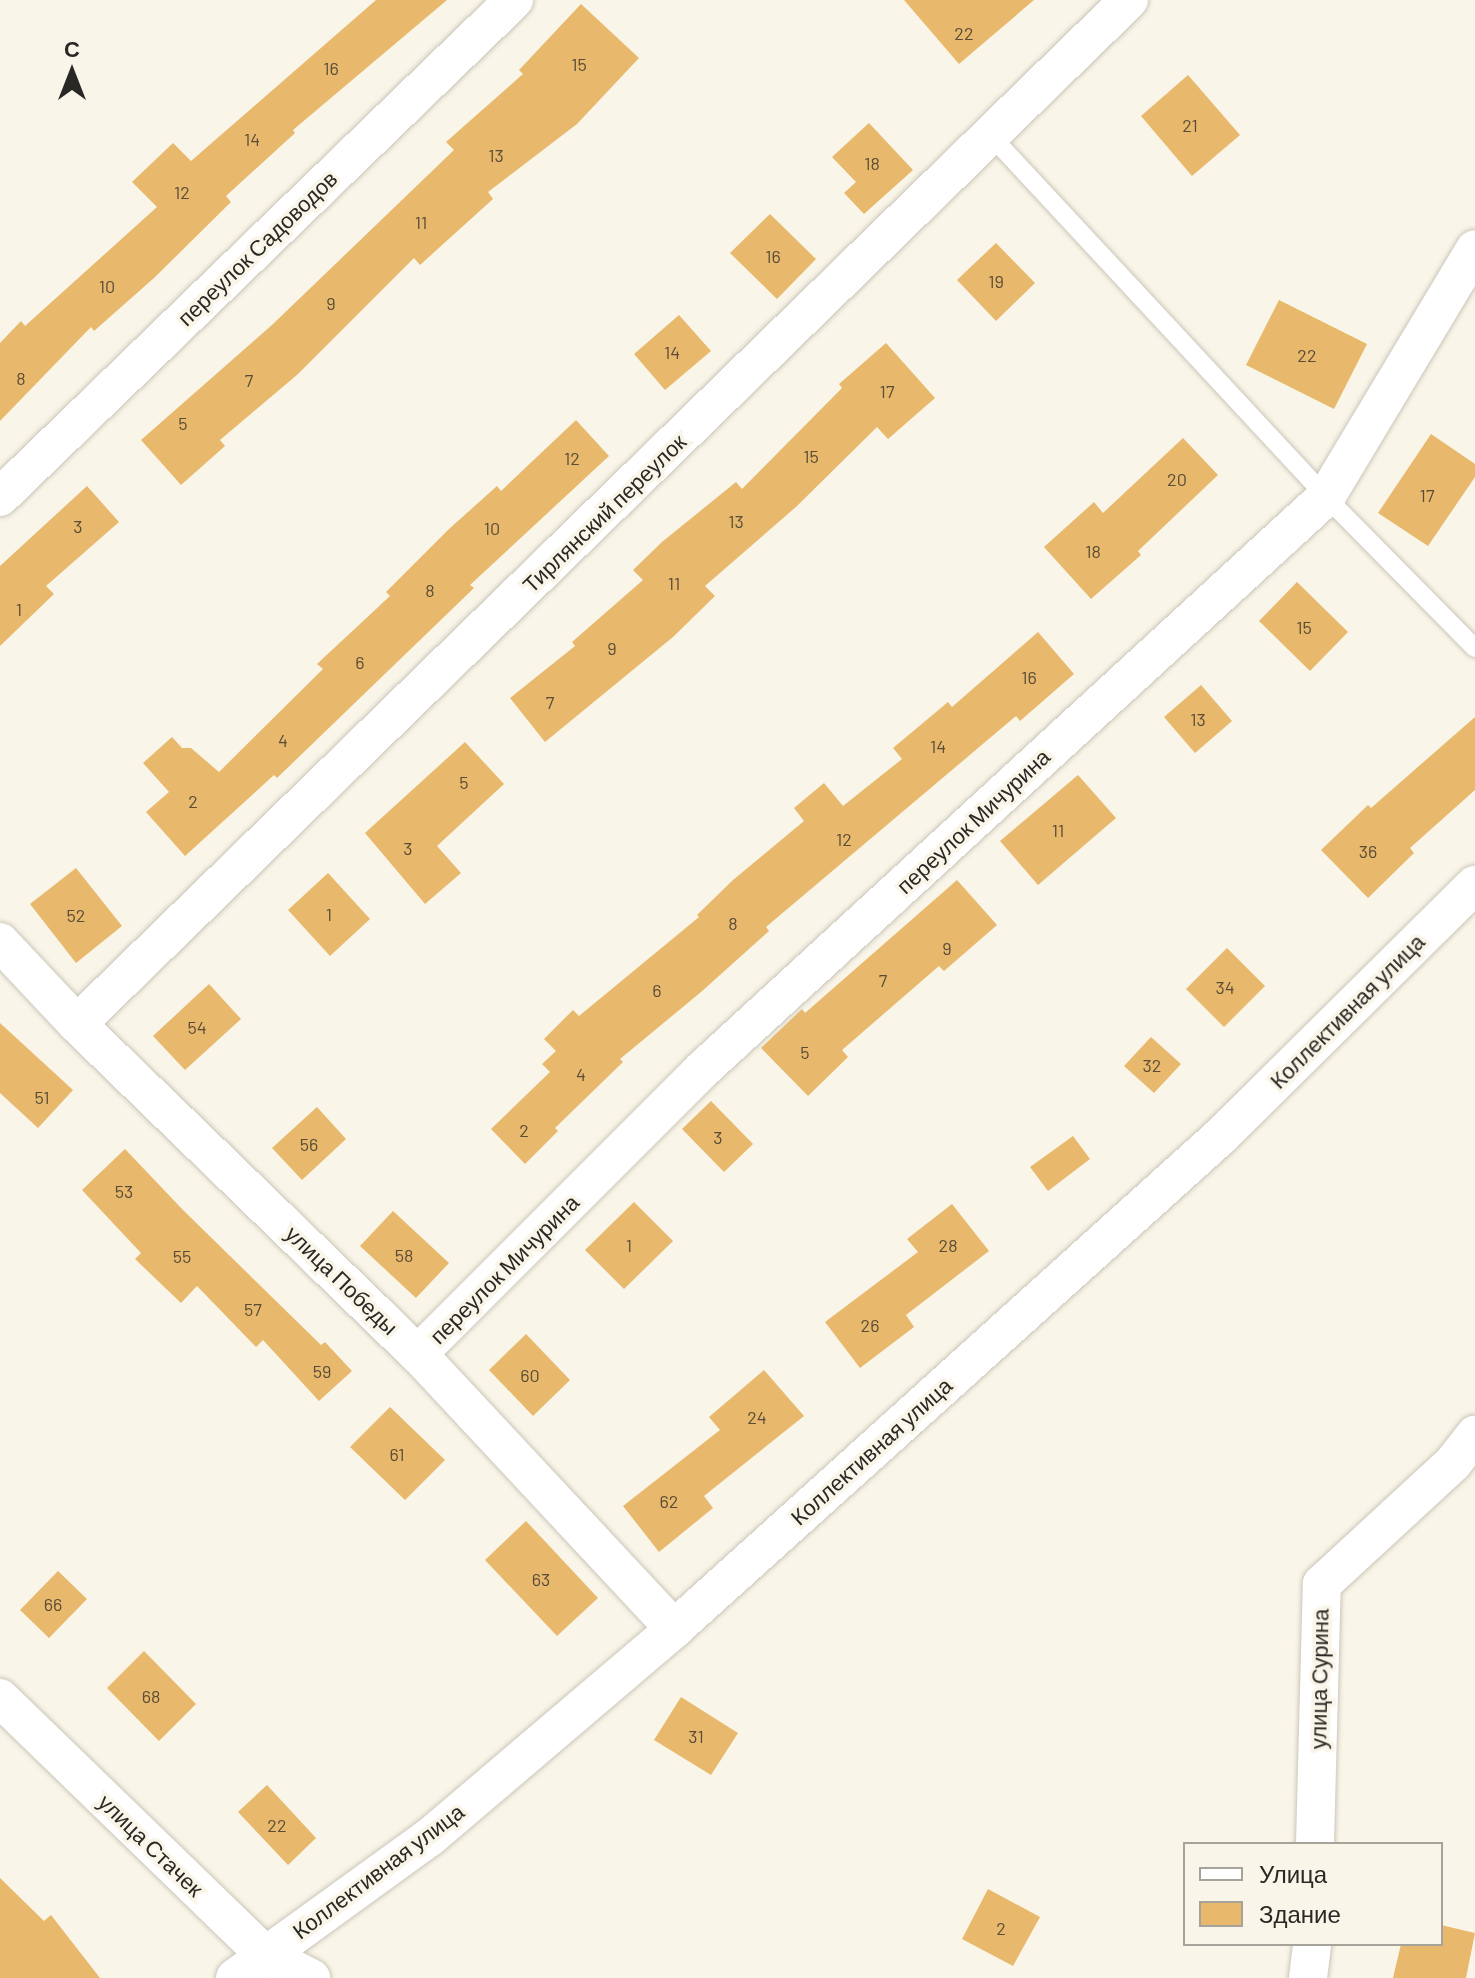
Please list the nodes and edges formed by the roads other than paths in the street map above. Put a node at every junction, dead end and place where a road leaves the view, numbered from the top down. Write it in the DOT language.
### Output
graph roads {
  1 [pos="514,0"];
  2 [pos="1129,0"];
  3 [pos="992,137"];
  4 [pos="1475,249"];
  5 [pos="0,497"];
  6 [pos="1326,497"];
  7 [pos="1475,648"];
  8 [pos="1475,885"];
  9 [pos="0,942"];
  10 [pos="77,1024"];
  11 [pos="418,1354"];
  12 [pos="1475,1435"];
  13 [pos="674,1629"];
  14 [pos="0,1698"];
  15 [pos="1315,1842"];
  16 [pos="1312,1946"];
  17 [pos="264,1954"];
  18 [pos="235,1978"];
  19 [pos="311,1978"];
  20 [pos="1308,1978"];
  1 -- 5 [label="street, переулок Садоводов"];
  2 -- 3 [label="street, Тирлянский переулок"];
  3 -- 6 [label="lane"];
  3 -- 10 [label="street, Тирлянский переулок"];
  4 -- 6 [label="street, переулок Мичурина"];
  6 -- 7 [label="lane"];
  6 -- 11 [label="street, переулок Мичурина"];
  8 -- 13 [label="street, Коллективная улица"];
  9 -- 10 [label="street, улица Победы"];
  10 -- 11 [label="street, улица Победы"];
  11 -- 13 [label="street, улица Победы"];
  12 -- 15 [label="street, улица Сурина"];
  13 -- 17 [label="street, Коллективная улица"];
  14 -- 17 [label="street, улица Стачек"];
  16 -- 20 [label="street"];
  17 -- 18 [label="street, Коллективная улица"];
  17 -- 19 [label="street, улица Стачек"];
}
